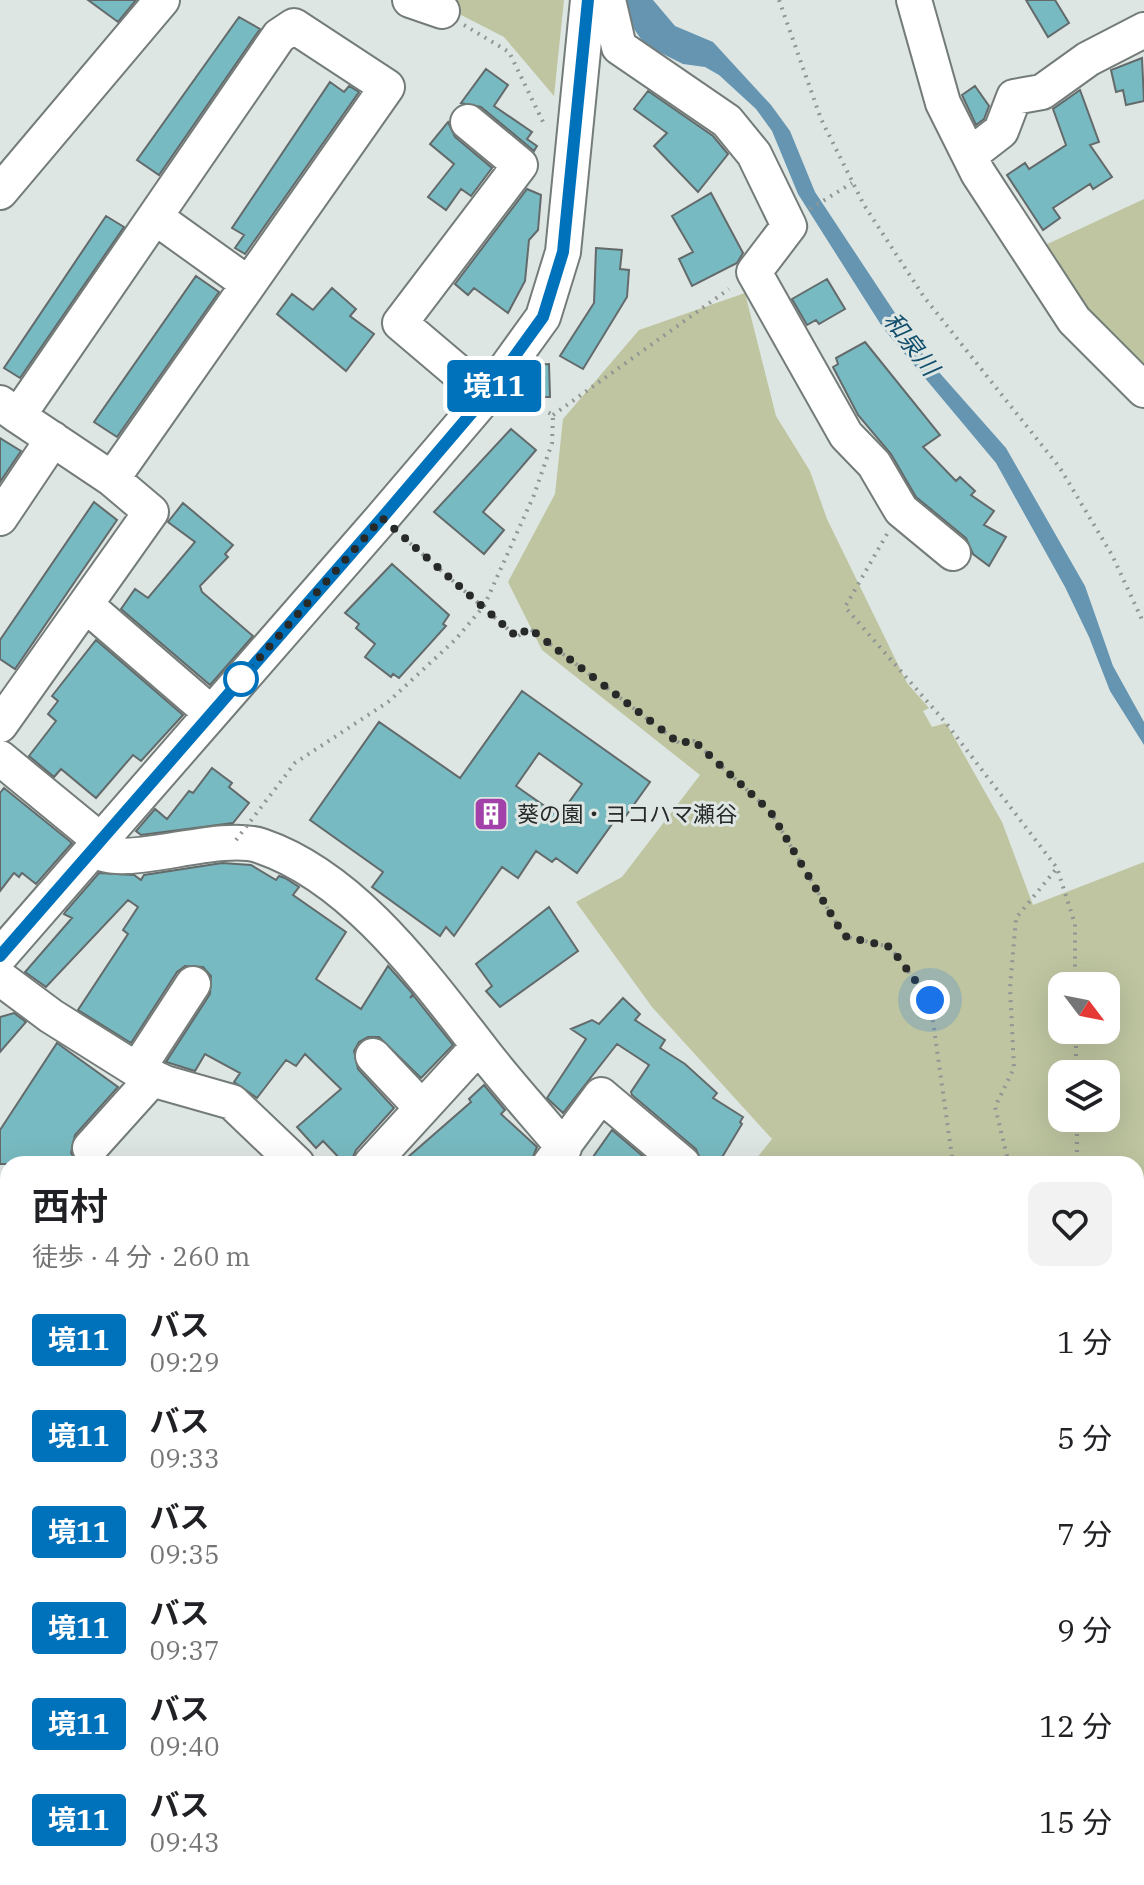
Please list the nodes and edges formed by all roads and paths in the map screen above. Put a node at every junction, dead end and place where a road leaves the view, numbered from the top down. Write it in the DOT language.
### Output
graph roads {
  1 [pos="162,0"];
  2 [pos="410,0"];
  3 [pos="588,0"];
  4 [pos="608,0"];
  5 [pos="779,0"];
  6 [pos="914,0"];
  7 [pos="442,11"];
  8 [pos="1144,30"];
  9 [pos="468,122"];
  10 [pos="545,125"];
  11 [pos="970,155"];
  12 [pos="851,184"];
  13 [pos="0,192"];
  14 [pos="802,214"];
  15 [pos="155,217"];
  16 [pos="754,272"];
  17 [pos="247,283"];
  18 [pos="1144,390"];
  19 [pos="481,401"];
  20 [pos="9,409"];
  21 [pos="553,415"];
  22 [pos="53,439"];
  23 [pos="112,479"];
  24 [pos="901,510"];
  25 [pos="0,518"];
  26 [pos="382,518"];
  27 [pos="953,553"];
  28 [pos="87,606"];
  29 [pos="484,606"];
  30 [pos="1144,624"];
  31 [pos="5,709"];
  32 [pos="211,713"];
  33 [pos="0,758"];
  34 [pos="236,840"];
  35 [pos="97,845"];
  36 [pos="1057,868"];
  37 [pos="0,956"];
  38 [pos="1075,972"];
  39 [pos="0,978"];
  40 [pos="193,984"];
  41 [pos="478,1047"];
  42 [pos="373,1056"];
  43 [pos="145,1074"];
  44 [pos="422,1108"];
  45 [pos="1077,1132"];
  46 [pos="90,1148"];
  47 [pos="289,1156"];
  48 [pos="378,1156"];
  49 [pos="557,1156"];
  50 [pos="673,1156"];
  51 [pos="952,1156"];
  52 [pos="1007,1156"];
  53 [pos="1077,1156"];
  1 -- 13 [label="street"];
  2 -- 7 [label="street"];
  3 -- 19 [label="street"];
  4 -- 16 [label="street"];
  5 -- 12 [label="path"];
  6 -- 11 [label="street"];
  7 -- 10 [label="path"];
  8 -- 11 [label="street"];
  9 -- 19 [label="street"];
  11 -- 18 [label="street"];
  12 -- 14 [label="path"];
  12 -- 30 [label="path"];
  15 -- 17 [label="street"];
  15 -- 17 [label="street"];
  15 -- 20 [label="street"];
  16 -- 21 [label="path"];
  16 -- 24 [label="street"];
  17 -- 23 [label="street"];
  19 -- 21 [label="path, bridge"];
  19 -- 26 [label="street"];
  20 -- 22 [label="street"];
  21 -- 29 [label="path, bridge"];
  22 -- 23 [label="street"];
  22 -- 25 [label="street"];
  23 -- 28 [label="street"];
  24 -- 27 [label="street"];
  24 -- 36 [label="path"];
  26 -- 29 [label="path"];
  26 -- 32 [label="street"];
  28 -- 31 [label="street"];
  28 -- 32 [label="street"];
  29 -- 34 [label="path, bridge"];
  29 -- 51 [label="path"];
  32 -- 35 [label="street"];
  33 -- 35 [label="street"];
  34 -- 35 [label="street"];
  34 -- 41 [label="street"];
  35 -- 37 [label="street"];
  36 -- 38 [label="path"];
  36 -- 52 [label="path"];
  39 -- 43 [label="street"];
  40 -- 43 [label="street"];
  41 -- 44 [label="street"];
  41 -- 49 [label="street"];
  42 -- 44 [label="street"];
  43 -- 46 [label="street"];
  43 -- 47 [label="street"];
  44 -- 48 [label="street"];
  45 -- 53 [label="path"];
  49 -- 50 [label="street"];
}
